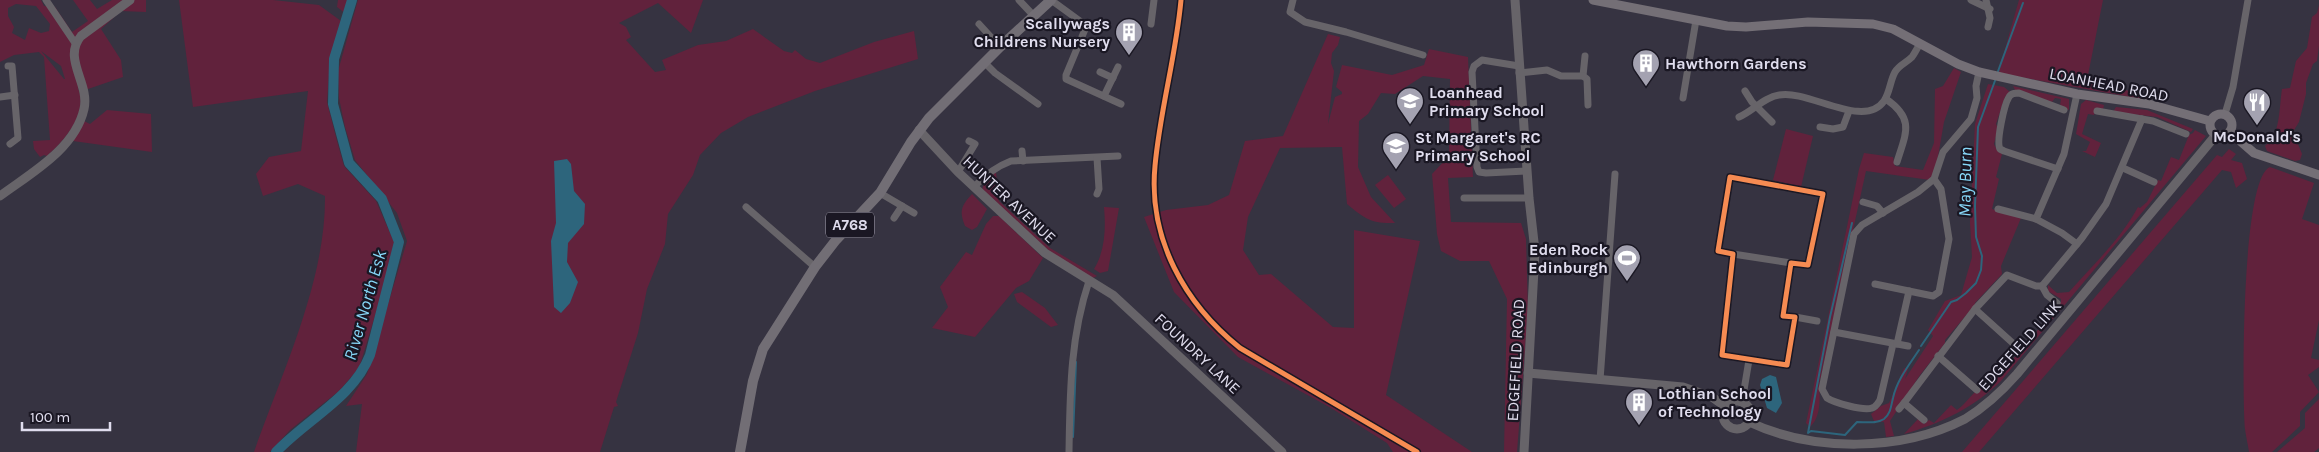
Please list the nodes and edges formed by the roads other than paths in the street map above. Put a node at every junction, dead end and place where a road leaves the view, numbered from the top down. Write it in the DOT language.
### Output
graph roads {
  1 [pos="46,0"];
  2 [pos="130,0"];
  3 [pos="1019,0"];
  4 [pos="1051,0"];
  5 [pos="1154,0"];
  6 [pos="1292,0"];
  7 [pos="1515,0"];
  8 [pos="1593,0"];
  9 [pos="1971,0"];
  10 [pos="1986,0"];
  11 [pos="2248,0"];
  12 [pos="1990,10"];
  13 [pos="1034,16"];
  14 [pos="1696,20"];
  15 [pos="979,24"];
  16 [pos="1151,24"];
  17 [pos="1988,26"];
  18 [pos="75,43"];
  19 [pos="1920,44"];
  20 [pos="1000,47"];
  21 [pos="1423,55"];
  22 [pos="1585,56"];
  23 [pos="985,62"];
  24 [pos="8,66"];
  25 [pos="1118,66"];
  26 [pos="1519,69"];
  27 [pos="1100,72"];
  28 [pos="1979,72"];
  29 [pos="1583,76"];
  30 [pos="1113,78"];
  31 [pos="1745,91"];
  32 [pos="2077,94"];
  33 [pos="15,96"];
  34 [pos="1104,96"];
  35 [pos="0,97"];
  36 [pos="1683,98"];
  37 [pos="1886,99"];
  38 [pos="1035,103"];
  39 [pos="1121,104"];
  40 [pos="1588,105"];
  41 [pos="1756,107"];
  42 [pos="2064,110"];
  43 [pos="1850,111"];
  44 [pos="2097,111"];
  45 [pos="2225,114"];
  46 [pos="1739,117"];
  47 [pos="2142,119"];
  48 [pos="2210,121"];
  49 [pos="1772,122"];
  50 [pos="1820,127"];
  51 [pos="919,130"];
  52 [pos="2230,132"];
  53 [pos="2186,134"];
  54 [pos="2216,135"];
  55 [pos="969,141"];
  56 [pos="10,144"];
  57 [pos="1022,151"];
  58 [pos="1118,156"];
  59 [pos="1097,158"];
  60 [pos="1897,158"];
  61 [pos="1023,161"];
  62 [pos="2123,168"];
  63 [pos="2058,169"];
  64 [pos="1528,170"];
  65 [pos="958,172"];
  66 [pos="1615,174"];
  67 [pos="2319,175"];
  68 [pos="1934,179"];
  69 [pos="2154,182"];
  70 [pos="974,187"];
  71 [pos="880,193"];
  72 [pos="1097,194"];
  73 [pos="0,196"];
  74 [pos="1529,198"];
  75 [pos="1469,200"];
  76 [pos="1863,202"];
  77 [pos="902,206"];
  78 [pos="746,207"];
  79 [pos="1998,209"];
  80 [pos="914,213"];
  81 [pos="1883,213"];
  82 [pos="894,218"];
  83 [pos="2036,219"];
  84 [pos="2077,244"];
  85 [pos="1733,254"];
  86 [pos="1791,263"];
  87 [pos="815,267"];
  88 [pos="1089,281"];
  89 [pos="1875,284"];
  90 [pos="2042,286"];
  91 [pos="1909,291"];
  92 [pos="2057,303"];
  93 [pos="1974,309"];
  94 [pos="1795,317"];
  95 [pos="1817,321"];
  96 [pos="1834,332"];
  97 [pos="1895,344"];
  98 [pos="1908,346"];
  99 [pos="2016,346"];
  100 [pos="1938,356"];
  101 [pos="1749,360"];
  102 [pos="1760,361"];
  103 [pos="1746,371"];
  104 [pos="1532,374"];
  105 [pos="1600,380"];
  106 [pos="1977,390"];
  107 [pos="1742,402"];
  108 [pos="1904,403"];
  109 [pos="1726,407"];
  110 [pos="1899,409"];
  111 [pos="1924,420"];
  112 [pos="1749,422"];
  113 [pos="740,452"];
  114 [pos="1069,452"];
  115 [pos="1282,452"];
  116 [pos="1524,452"];
  1 -- 18 [label="street"];
  2 -- 18 [label="street"];
  3 -- 13 [label="street"];
  4 -- 13 [label="main road, A768"];
  4 -- 34 [label="street"];
  5 -- 16 [label="street"];
  6 -- 21 [label="street"];
  7 -- 26 [label="street, EDGEFIELD ROAD"];
  8 -- 14 [label="main road"];
  9 -- 12 [label="street"];
  10 -- 12 [label="street"];
  11 -- 45 [label="street"];
  12 -- 17 [label="street"];
  13 -- 20 [label="main road, A768"];
  14 -- 19 [label="main road, LOANHEAD ROAD"];
  14 -- 36 [label="street"];
  15 -- 20 [label="street"];
  18 -- 73 [label="street"];
  19 -- 28 [label="main road, LOANHEAD ROAD"];
  19 -- 37 [label="street"];
  20 -- 23 [label="main road, A768"];
  22 -- 29 [label="street"];
  23 -- 38 [label="street"];
  23 -- 51 [label="main road, A768"];
  24 -- 33 [label="street"];
  25 -- 30 [label="street"];
  26 -- 29 [label="street"];
  26 -- 64 [label="street, EDGEFIELD ROAD"];
  26 -- 64 [label="street"];
  27 -- 30 [label="street"];
  28 -- 32 [label="main road, LOANHEAD ROAD"];
  28 -- 68 [label="street"];
  29 -- 40 [label="street"];
  30 -- 34 [label="street"];
  31 -- 41 [label="street"];
  32 -- 48 [label="main road, LOANHEAD ROAD"];
  32 -- 63 [label="street"];
  33 -- 35 [label="street"];
  33 -- 56 [label="street"];
  34 -- 39 [label="street"];
  37 -- 43 [label="street"];
  37 -- 60 [label="street"];
  41 -- 43 [label="street"];
  41 -- 46 [label="street"];
  41 -- 49 [label="street"];
  42 -- 63 [label="street"];
  43 -- 50 [label="street"];
  44 -- 47 [label="street"];
  45 -- 48 [label="main road"];
  45 -- 52 [label="main road"];
  47 -- 53 [label="street"];
  47 -- 62 [label="street"];
  48 -- 54 [label="main road"];
  51 -- 65 [label="street, HUNTER AVENUE"];
  51 -- 71 [label="main road, A768"];
  52 -- 54 [label="main road"];
  52 -- 67 [label="main road"];
  54 -- 112 [label="street, EDGEFIELD LINK"];
  55 -- 65 [label="street"];
  57 -- 61 [label="street"];
  58 -- 59 [label="street"];
  59 -- 61 [label="street"];
  59 -- 72 [label="street"];
  61 -- 70 [label="street"];
  62 -- 69 [label="street"];
  62 -- 84 [label="street"];
  63 -- 83 [label="street"];
  64 -- 74 [label="street, EDGEFIELD ROAD"];
  65 -- 70 [label="street, HUNTER AVENUE"];
  66 -- 105 [label="street"];
  68 -- 81 [label="street"];
  68 -- 91 [label="street"];
  70 -- 88 [label="street, HUNTER AVENUE"];
  71 -- 77 [label="street"];
  71 -- 87 [label="main road, A768"];
  74 -- 75 [label="street"];
  74 -- 104 [label="street, EDGEFIELD ROAD"];
  76 -- 81 [label="street"];
  77 -- 80 [label="street"];
  77 -- 82 [label="street"];
  78 -- 87 [label="street"];
  79 -- 83 [label="street"];
  81 -- 96 [label="street"];
  83 -- 84 [label="street"];
  84 -- 90 [label="street"];
  85 -- 86 [label="street"];
  85 -- 86 [label="street"];
  85 -- 101 [label="street"];
  86 -- 94 [label="street"];
  87 -- 113 [label="main road, A768"];
  88 -- 114 [label="street"];
  88 -- 115 [label="street, FOUNDRY LANE"];
  89 -- 91 [label="street"];
  90 -- 92 [label="street"];
  90 -- 93 [label="street"];
  91 -- 97 [label="street"];
  93 -- 99 [label="street"];
  93 -- 100 [label="street"];
  94 -- 95 [label="street"];
  94 -- 102 [label="street"];
  96 -- 97 [label="street"];
  96 -- 97 [label="street"];
  97 -- 98 [label="street"];
  100 -- 106 [label="street"];
  100 -- 108 [label="street"];
  101 -- 102 [label="street"];
  101 -- 103 [label="street"];
  102 -- 103 [label="street"];
  103 -- 107 [label="street"];
  104 -- 105 [label="street"];
  104 -- 116 [label="street, EDGEFIELD ROAD"];
  105 -- 109 [label="street"];
  107 -- 109 [label="street"];
  107 -- 112 [label="street"];
  108 -- 110 [label="street"];
  108 -- 111 [label="street"];
  109 -- 112 [label="street"];
}
